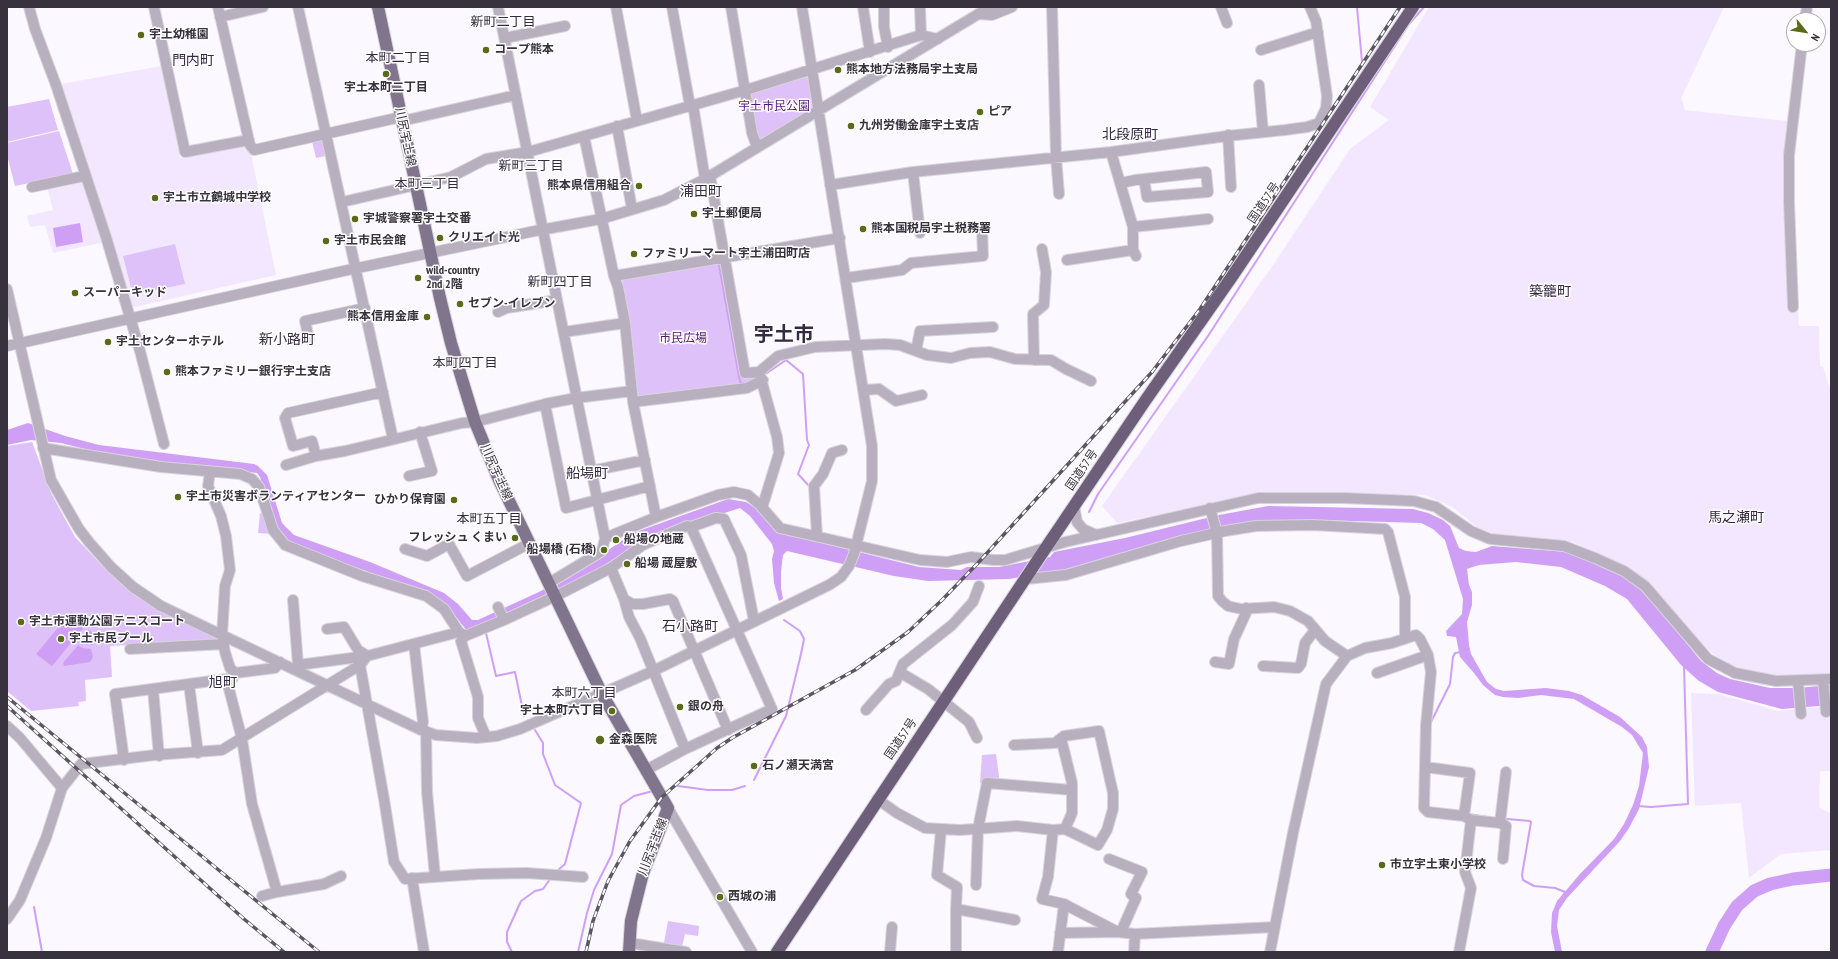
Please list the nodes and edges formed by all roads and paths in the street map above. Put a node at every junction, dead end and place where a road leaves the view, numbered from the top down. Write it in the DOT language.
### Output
graph roads {
  1 [pos="29,7"];
  2 [pos="154,7"];
  3 [pos="263,7"];
  4 [pos="298,7"];
  5 [pos="378,7"];
  6 [pos="498,7"];
  7 [pos="616,7"];
  8 [pos="672,7"];
  9 [pos="731,7"];
  10 [pos="802,7"];
  11 [pos="863,7"];
  12 [pos="884,7"];
  13 [pos="920,7"];
  14 [pos="990,7"];
  15 [pos="1012,7"];
  16 [pos="1052,7"];
  17 [pos="1221,7"];
  18 [pos="1310,7"];
  19 [pos="1413,7"];
  20 [pos="219,12"];
  21 [pos="978,14"];
  22 [pos="1227,23"];
  23 [pos="565,26"];
  24 [pos="1318,32"];
  25 [pos="921,36"];
  26 [pos="505,38"];
  27 [pos="938,39"];
  28 [pos="888,47"];
  29 [pos="1261,50"];
  30 [pos="870,52"];
  31 [pos="1801,52"];
  32 [pos="812,69"];
  33 [pos="1259,85"];
  34 [pos="746,90"];
  35 [pos="516,95"];
  36 [pos="691,105"];
  37 [pos="819,109"];
  38 [pos="402,119"];
  39 [pos="637,121"];
  40 [pos="618,126"];
  41 [pos="1263,132"];
  42 [pos="325,134"];
  43 [pos="1228,135"];
  44 [pos="584,136"];
  45 [pos="249,140"];
  46 [pos="757,147"];
  47 [pos="528,152"];
  48 [pos="1111,152"];
  49 [pos="1056,157"];
  50 [pos="913,172"];
  51 [pos="84,176"];
  52 [pos="707,177"];
  53 [pos="1144,179"];
  54 [pos="1121,183"];
  55 [pos="416,185"];
  56 [pos="830,185"];
  57 [pos="32,187"];
  58 [pos="1231,187"];
  59 [pos="1059,194"];
  60 [pos="342,202"];
  61 [pos="632,209"];
  62 [pos="601,219"];
  63 [pos="1208,219"];
  64 [pos="1133,226"];
  65 [pos="982,228"];
  66 [pos="544,229"];
  67 [pos="920,233"];
  68 [pos="840,238"];
  69 [pos="1042,249"];
  70 [pos="430,253"];
  71 [pos="723,256"];
  72 [pos="1067,260"];
  73 [pos="355,269"];
  74 [pos="614,276"];
  75 [pos="846,278"];
  76 [pos="7,289"];
  77 [pos="557,300"];
  78 [pos="1793,307"];
  79 [pos="364,308"];
  80 [pos="498,312"];
  81 [pos="129,320"];
  82 [pos="625,323"];
  83 [pos="993,327"];
  84 [pos="564,332"];
  85 [pos="309,339"];
  86 [pos="19,343"];
  87 [pos="856,345"];
  88 [pos="7,346"];
  89 [pos="916,351"];
  90 [pos="1034,360"];
  91 [pos="761,376"];
  92 [pos="1091,380"];
  93 [pos="863,390"];
  94 [pos="632,391"];
  95 [pos="383,392"];
  96 [pos="922,395"];
  97 [pos="576,398"];
  98 [pos="633,402"];
  99 [pos="545,404"];
  100 [pos="474,422"];
  101 [pos="420,432"];
  102 [pos="393,439"];
  103 [pos="42,444"];
  104 [pos="164,444"];
  105 [pos="842,450"];
  106 [pos="316,456"];
  107 [pos="645,460"];
  108 [pos="286,465"];
  109 [pos="591,471"];
  110 [pos="210,472"];
  111 [pos="409,476"];
  112 [pos="650,486"];
  113 [pos="597,500"];
  114 [pos="1074,506"];
  115 [pos="762,508"];
  116 [pos="1211,510"];
  117 [pos="656,517"];
  118 [pos="691,527"];
  119 [pos="1216,532"];
  120 [pos="1096,535"];
  121 [pos="817,536"];
  122 [pos="605,538"];
  123 [pos="530,544"];
  124 [pos="405,549"];
  125 [pos="856,550"];
  126 [pos="1044,551"];
  127 [pos="611,568"];
  128 [pos="1026,579"];
  129 [pos="979,586"];
  130 [pos="552,589"];
  131 [pos="624,599"];
  132 [pos="293,600"];
  133 [pos="498,607"];
  134 [pos="1246,608"];
  135 [pos="504,620"];
  136 [pos="754,621"];
  137 [pos="327,629"];
  138 [pos="736,630"];
  139 [pos="1316,630"];
  140 [pos="462,634"];
  141 [pos="1405,639"];
  142 [pos="223,640"];
  143 [pos="414,644"];
  144 [pos="130,649"];
  145 [pos="693,651"];
  146 [pos="367,656"];
  147 [pos="1347,656"];
  148 [pos="1428,656"];
  149 [pos="280,662"];
  150 [pos="1215,662"];
  151 [pos="360,665"];
  152 [pos="1262,666"];
  153 [pos="297,667"];
  154 [pos="653,671"];
  155 [pos="901,672"];
  156 [pos="1377,673"];
  157 [pos="234,675"];
  158 [pos="1827,679"];
  159 [pos="1798,682"];
  160 [pos="189,684"];
  161 [pos="327,684"];
  162 [pos="153,688"];
  163 [pos="602,694"];
  164 [pos="944,701"];
  165 [pos="367,705"];
  166 [pos="866,710"];
  167 [pos="1826,712"];
  168 [pos="1800,714"];
  169 [pos="7,726"];
  170 [pos="423,730"];
  171 [pos="728,730"];
  172 [pos="486,737"];
  173 [pos="976,738"];
  174 [pos="1061,738"];
  175 [pos="242,739"];
  176 [pos="1014,745"];
  177 [pos="685,749"];
  178 [pos="198,753"];
  179 [pos="159,756"];
  180 [pos="124,760"];
  181 [pos="1425,767"];
  182 [pos="646,770"];
  183 [pos="1506,772"];
  184 [pos="62,788"];
  185 [pos="1072,790"];
  186 [pos="877,799"];
  187 [pos="668,808"];
  188 [pos="1467,818"];
  189 [pos="1500,823"];
  190 [pos="978,829"];
  191 [pos="1065,829"];
  192 [pos="941,830"];
  193 [pos="1053,830"];
  194 [pos="1109,859"];
  195 [pos="1503,859"];
  196 [pos="341,876"];
  197 [pos="435,876"];
  198 [pos="583,877"];
  199 [pos="412,878"];
  200 [pos="976,885"];
  201 [pos="277,892"];
  202 [pos="262,896"];
  203 [pos="1064,904"];
  204 [pos="956,909"];
  205 [pos="7,919"];
  206 [pos="1015,920"];
  207 [pos="892,926"];
  208 [pos="1275,927"];
  209 [pos="1120,932"];
  210 [pos="1060,933"];
  211 [pos="1135,934"];
  212 [pos="630,948"];
  213 [pos="424,952"];
  214 [pos="686,952"];
  215 [pos="752,952"];
  216 [pos="777,952"];
  217 [pos="890,952"];
  218 [pos="956,952"];
  219 [pos="1058,952"];
  220 [pos="1134,952"];
  221 [pos="1270,952"];
  222 [pos="1459,952"];
  1 -- 51 [label="street"];
  2 -- 45 [label="street"];
  3 -- 20 [label="street"];
  4 -- 42 [label="street"];
  5 -- 38 [label="main road, 川尻宇土線"];
  6 -- 26 [label="street"];
  7 -- 39 [label="street"];
  8 -- 36 [label="street"];
  9 -- 34 [label="street"];
  10 -- 32 [label="street"];
  11 -- 30 [label="street"];
  12 -- 28 [label="street"];
  13 -- 25 [label="street"];
  14 -- 21 [label="street"];
  15 -- 21 [label="street"];
  16 -- 49 [label="street"];
  17 -- 22 [label="street"];
  18 -- 24 [label="street"];
  19 -- 114 [label="highway, 国道57号"];
  20 -- 45 [label="street"];
  21 -- 27 [label="street"];
  23 -- 26 [label="street"];
  24 -- 29 [label="street"];
  24 -- 41 [label="street"];
  25 -- 27 [label="street"];
  25 -- 28 [label="street"];
  26 -- 35 [label="street"];
  27 -- 37 [label="street"];
  28 -- 30 [label="street"];
  30 -- 32 [label="street"];
  31 -- 78 [label="street"];
  32 -- 34 [label="street"];
  32 -- 37 [label="street"];
  33 -- 41 [label="street"];
  34 -- 36 [label="street"];
  34 -- 46 [label="street"];
  35 -- 38 [label="street"];
  35 -- 47 [label="street"];
  36 -- 39 [label="street"];
  36 -- 52 [label="street"];
  37 -- 46 [label="street"];
  37 -- 56 [label="street"];
  38 -- 42 [label="street"];
  38 -- 55 [label="main road, 川尻宇土線"];
  39 -- 40 [label="street"];
  40 -- 44 [label="street"];
  40 -- 61 [label="street"];
  41 -- 43 [label="street"];
  42 -- 45 [label="street"];
  42 -- 60 [label="street"];
  43 -- 48 [label="street"];
  43 -- 58 [label="street"];
  44 -- 47 [label="street"];
  44 -- 62 [label="street"];
  46 -- 52 [label="street"];
  47 -- 55 [label="street"];
  47 -- 66 [label="street"];
  48 -- 49 [label="street"];
  48 -- 54 [label="street"];
  49 -- 50 [label="street"];
  49 -- 59 [label="street"];
  50 -- 56 [label="street"];
  50 -- 67 [label="street"];
  51 -- 57 [label="street"];
  51 -- 81 [label="street"];
  52 -- 61 [label="street"];
  52 -- 71 [label="street"];
  53 -- 53 [label="street"];
  53 -- 54 [label="street"];
  54 -- 64 [label="street"];
  55 -- 60 [label="street"];
  55 -- 70 [label="main road, 川尻宇土線"];
  56 -- 68 [label="street"];
  60 -- 73 [label="street"];
  61 -- 62 [label="street"];
  62 -- 66 [label="street"];
  62 -- 74 [label="street"];
  63 -- 64 [label="street"];
  64 -- 72 [label="street"];
  65 -- 75 [label="street"];
  66 -- 70 [label="street"];
  66 -- 77 [label="street"];
  68 -- 71 [label="street"];
  68 -- 75 [label="street"];
  69 -- 90 [label="street"];
  70 -- 73 [label="street"];
  70 -- 100 [label="main road, 川尻宇土線"];
  71 -- 74 [label="street"];
  71 -- 91 [label="street"];
  73 -- 79 [label="street"];
  73 -- 81 [label="street"];
  74 -- 82 [label="street"];
  75 -- 87 [label="street"];
  76 -- 86 [label="street"];
  77 -- 80 [label="street"];
  77 -- 84 [label="street"];
  79 -- 85 [label="street"];
  79 -- 95 [label="street"];
  81 -- 86 [label="street"];
  81 -- 104 [label="street"];
  82 -- 84 [label="street"];
  82 -- 94 [label="street"];
  83 -- 89 [label="street"];
  84 -- 97 [label="street"];
  86 -- 88 [label="street"];
  86 -- 103 [label="street"];
  87 -- 89 [label="street"];
  87 -- 91 [label="street"];
  87 -- 93 [label="street"];
  89 -- 90 [label="street"];
  90 -- 92 [label="street"];
  91 -- 98 [label="street"];
  91 -- 115 [label="street"];
  93 -- 96 [label="street"];
  93 -- 125 [label="street"];
  94 -- 97 [label="street"];
  94 -- 98 [label="street"];
  95 -- 102 [label="street"];
  95 -- 106 [label="street"];
  97 -- 99 [label="street"];
  97 -- 109 [label="street"];
  98 -- 107 [label="street"];
  99 -- 100 [label="street"];
  99 -- 113 [label="street"];
  100 -- 101 [label="street"];
  100 -- 123 [label="main road, 川尻宇土線"];
  101 -- 102 [label="street"];
  101 -- 111 [label="street"];
  102 -- 106 [label="street"];
  103 -- 110 [label="street"];
  103 -- 142 [label="street"];
  105 -- 121 [label="street"];
  106 -- 108 [label="street"];
  107 -- 109 [label="street"];
  107 -- 112 [label="street"];
  109 -- 113 [label="street"];
  110 -- 140 [label="street"];
  110 -- 142 [label="street"];
  112 -- 113 [label="street"];
  112 -- 117 [label="street"];
  113 -- 122 [label="street"];
  114 -- 120 [label="street"];
  114 -- 126 [label="highway, 国道57号"];
  115 -- 117 [label="street"];
  115 -- 121 [label="street"];
  116 -- 119 [label="street"];
  116 -- 120 [label="street"];
  116 -- 159 [label="street"];
  117 -- 122 [label="street"];
  118 -- 127 [label="street"];
  118 -- 136 [label="street"];
  118 -- 138 [label="street"];
  119 -- 128 [label="street"];
  119 -- 134 [label="street"];
  119 -- 141 [label="street"];
  120 -- 126 [label="street"];
  121 -- 125 [label="street"];
  122 -- 130 [label="street"];
  123 -- 124 [label="street"];
  123 -- 130 [label="main road, 川尻宇土線"];
  125 -- 126 [label="street"];
  125 -- 136 [label="street"];
  126 -- 128 [label="highway, 国道57号"];
  127 -- 130 [label="street"];
  127 -- 131 [label="street"];
  128 -- 164 [label="highway, 国道57号"];
  129 -- 155 [label="street"];
  130 -- 135 [label="street"];
  130 -- 163 [label="main road, 川尻宇土線"];
  131 -- 145 [label="street"];
  131 -- 154 [label="street"];
  132 -- 153 [label="street"];
  133 -- 135 [label="street"];
  134 -- 139 [label="street"];
  134 -- 150 [label="street"];
  135 -- 140 [label="street"];
  136 -- 138 [label="street"];
  137 -- 146 [label="street"];
  138 -- 145 [label="street"];
  138 -- 171 [label="street"];
  139 -- 147 [label="street"];
  139 -- 152 [label="street"];
  140 -- 143 [label="street"];
  140 -- 172 [label="street"];
  141 -- 147 [label="street"];
  141 -- 148 [label="street"];
  142 -- 144 [label="street"];
  142 -- 149 [label="street"];
  142 -- 157 [label="street"];
  143 -- 146 [label="street"];
  143 -- 170 [label="street"];
  145 -- 154 [label="street"];
  145 -- 171 [label="street"];
  146 -- 151 [label="street"];
  146 -- 153 [label="street"];
  147 -- 208 [label="street"];
  148 -- 156 [label="street"];
  148 -- 181 [label="street"];
  149 -- 153 [label="street"];
  149 -- 157 [label="street"];
  151 -- 161 [label="street"];
  151 -- 165 [label="street"];
  153 -- 161 [label="street"];
  154 -- 163 [label="street"];
  154 -- 177 [label="street"];
  155 -- 164 [label="street"];
  155 -- 166 [label="street"];
  157 -- 160 [label="street"];
  157 -- 175 [label="street"];
  158 -- 159 [label="street"];
  158 -- 167 [label="street"];
  159 -- 168 [label="street"];
  160 -- 162 [label="street"];
  160 -- 178 [label="street"];
  161 -- 165 [label="street"];
  161 -- 175 [label="street"];
  162 -- 179 [label="street"];
  162 -- 180 [label="street"];
  163 -- 172 [label="street"];
  163 -- 182 [label="main road, 川尻宇土線"];
  164 -- 173 [label="street"];
  164 -- 186 [label="highway, 国道57号"];
  165 -- 170 [label="street"];
  165 -- 199 [label="street"];
  169 -- 184 [label="street"];
  170 -- 172 [label="street"];
  170 -- 197 [label="street"];
  171 -- 177 [label="street"];
  174 -- 176 [label="street"];
  174 -- 185 [label="street"];
  174 -- 191 [label="street"];
  175 -- 178 [label="street"];
  175 -- 201 [label="street"];
  177 -- 182 [label="street"];
  178 -- 179 [label="street"];
  179 -- 180 [label="street"];
  180 -- 184 [label="street"];
  181 -- 188 [label="street"];
  181 -- 188 [label="street"];
  182 -- 187 [label="main road, 川尻宇土線"];
  183 -- 189 [label="street"];
  184 -- 205 [label="street"];
  185 -- 190 [label="street"];
  185 -- 191 [label="street"];
  186 -- 192 [label="street"];
  186 -- 216 [label="highway, 国道57号"];
  187 -- 212 [label="main road, 川尻宇土線"];
  187 -- 215 [label="street"];
  188 -- 189 [label="street"];
  188 -- 222 [label="street"];
  189 -- 195 [label="street"];
  190 -- 192 [label="street"];
  190 -- 193 [label="street"];
  190 -- 200 [label="street"];
  191 -- 193 [label="street"];
  192 -- 204 [label="street"];
  193 -- 203 [label="street"];
  194 -- 209 [label="street"];
  196 -- 201 [label="street"];
  197 -- 198 [label="street"];
  197 -- 199 [label="street"];
  199 -- 213 [label="street"];
  201 -- 202 [label="street"];
  203 -- 209 [label="street"];
  203 -- 210 [label="street"];
  204 -- 206 [label="street"];
  204 -- 218 [label="street"];
  207 -- 217 [label="street"];
  208 -- 211 [label="street"];
  208 -- 221 [label="street"];
  209 -- 210 [label="street"];
  209 -- 211 [label="street"];
  210 -- 219 [label="street"];
  211 -- 220 [label="street"];
  212 -- 214 [label="street"];
}
